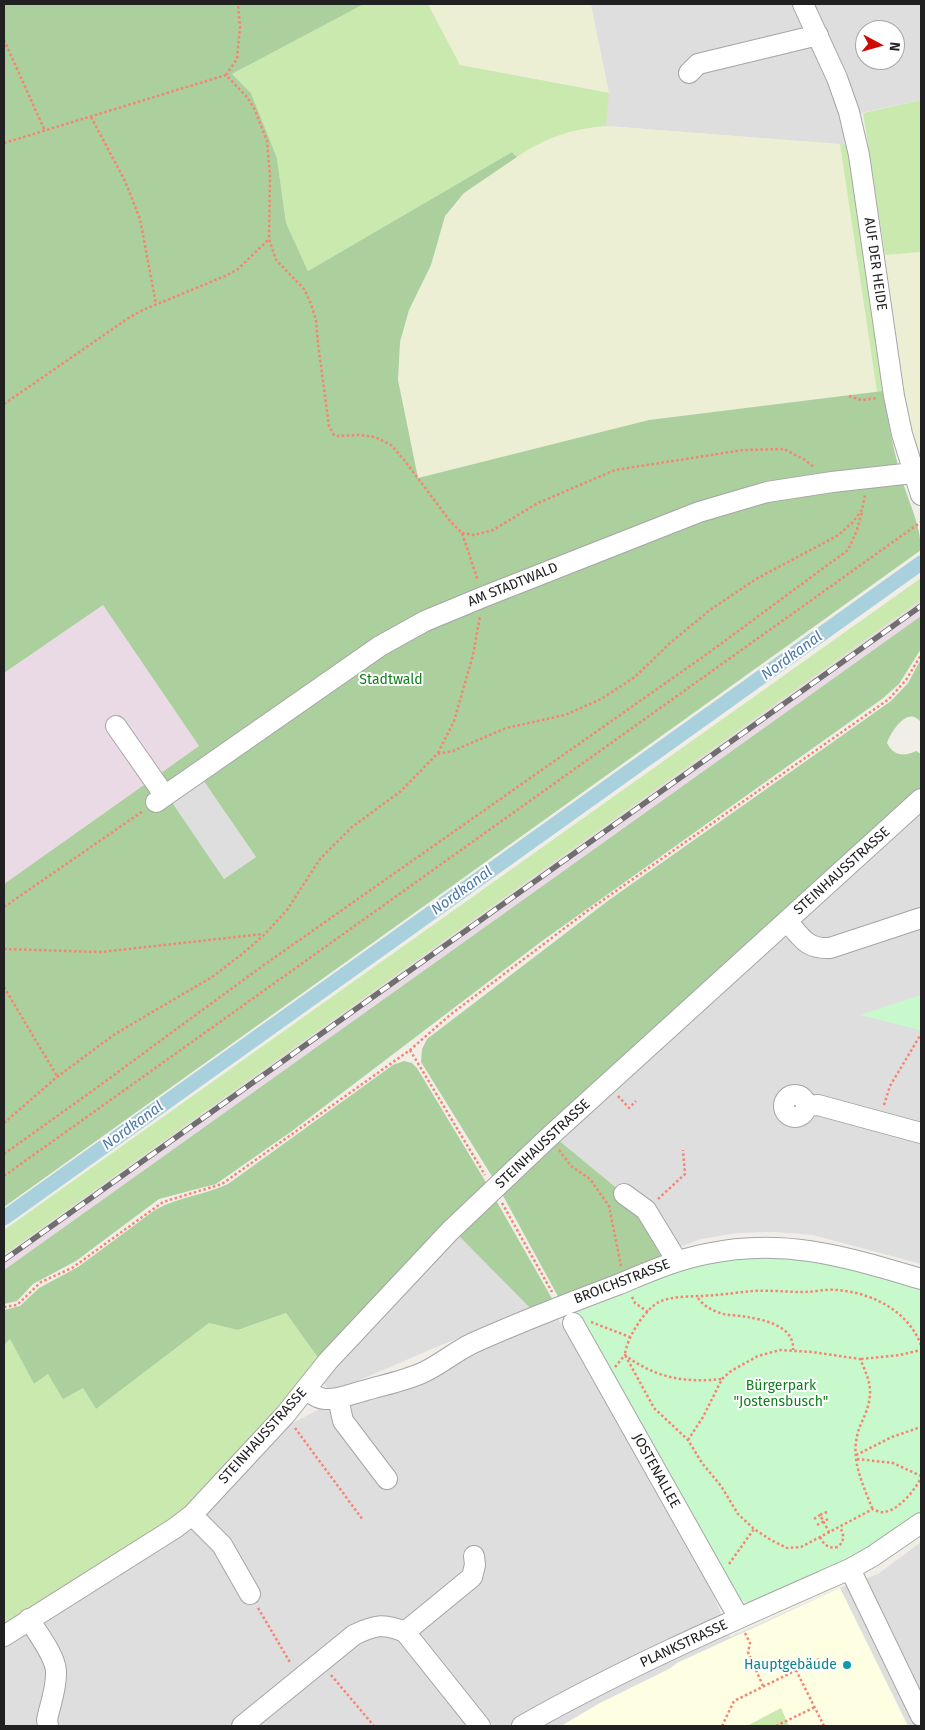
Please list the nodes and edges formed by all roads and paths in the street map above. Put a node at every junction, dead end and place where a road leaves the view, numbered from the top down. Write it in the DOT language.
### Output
graph roads {
  1 [pos="238,4"];
  2 [pos="803,4"];
  3 [pos="818,35"];
  4 [pos="4,40"];
  5 [pos="689,73"];
  6 [pos="226,75"];
  7 [pos="91,116"];
  8 [pos="45,131"];
  9 [pos="4,143"];
  10 [pos="269,239"];
  11 [pos="156,304"];
  12 [pos="849,396"];
  13 [pos="894,396"];
  14 [pos="4,404"];
  15 [pos="913,473"];
  16 [pos="867,478"];
  17 [pos="832,482"];
  18 [pos="921,495"];
  19 [pos="862,510"];
  20 [pos="921,522"];
  21 [pos="462,533"];
  22 [pos="483,597"];
  23 [pos="921,655"];
  24 [pos="116,726"];
  25 [pos="437,754"];
  26 [pos="161,799"];
  27 [pos="921,799"];
  28 [pos="4,907"];
  29 [pos="921,918"];
  30 [pos="787,921"];
  31 [pos="265,934"];
  32 [pos="4,949"];
  33 [pos="4,987"];
  34 [pos="921,1034"];
  35 [pos="410,1050"];
  36 [pos="57,1077"];
  37 [pos="607,1084"];
  38 [pos="636,1101"];
  39 [pos="807,1106"];
  40 [pos="880,1121"];
  41 [pos="4,1123"];
  42 [pos="921,1133"];
  43 [pos="549,1137"];
  44 [pos="683,1150"];
  45 [pos="4,1154"];
  46 [pos="4,1176"];
  47 [pos="494,1189"];
  48 [pos="624,1194"];
  49 [pos="646,1210"];
  50 [pos="677,1261"];
  51 [pos="921,1279"];
  52 [pos="624,1282"];
  53 [pos="697,1297"];
  54 [pos="562,1306"];
  55 [pos="4,1307"];
  56 [pos="648,1312"];
  57 [pos="578,1321"];
  58 [pos="630,1337"];
  59 [pos="921,1346"];
  60 [pos="793,1350"];
  61 [pos="921,1350"];
  62 [pos="625,1355"];
  63 [pos="860,1359"];
  64 [pos="605,1379"];
  65 [pos="722,1379"];
  66 [pos="306,1389"];
  67 [pos="338,1398"];
  68 [pos="285,1415"];
  69 [pos="921,1427"];
  70 [pos="688,1440"];
  71 [pos="856,1455"];
  72 [pos="857,1460"];
  73 [pos="921,1477"];
  74 [pos="387,1479"];
  75 [pos="873,1509"];
  76 [pos="826,1512"];
  77 [pos="820,1515"];
  78 [pos="192,1516"];
  79 [pos="814,1518"];
  80 [pos="830,1518"];
  81 [pos="363,1520"];
  82 [pos="823,1521"];
  83 [pos="921,1523"];
  84 [pos="817,1525"];
  85 [pos="840,1527"];
  86 [pos="754,1529"];
  87 [pos="829,1532"];
  88 [pos="820,1537"];
  89 [pos="474,1556"];
  90 [pos="850,1569"];
  91 [pos="718,1581"];
  92 [pos="250,1594"];
  93 [pos="740,1618"];
  94 [pos="29,1619"];
  95 [pos="405,1632"];
  96 [pos="4,1636"];
  97 [pos="821,1658"];
  98 [pos="320,1662"];
  99 [pos="796,1670"];
  100 [pos="300,1678"];
  101 [pos="763,1686"];
  102 [pos="815,1708"];
  103 [pos="921,1716"];
  104 [pos="45,1724"];
  105 [pos="242,1726"];
  106 [pos="374,1726"];
  107 [pos="480,1726"];
  108 [pos="522,1726"];
  109 [pos="722,1726"];
  110 [pos="776,1726"];
  111 [pos="824,1726"];
  1 -- 6 [label="path"];
  2 -- 3 [label="street, AUF DER HEIDE"];
  3 -- 5 [label="street"];
  3 -- 13 [label="street, AUF DER HEIDE"];
  4 -- 8 [label="path"];
  6 -- 7 [label="path"];
  6 -- 10 [label="path"];
  7 -- 8 [label="path"];
  7 -- 11 [label="path"];
  8 -- 9 [label="path"];
  10 -- 11 [label="path"];
  10 -- 21 [label="path"];
  11 -- 14 [label="path"];
  12 -- 13 [label="path"];
  13 -- 15 [label="street, AUF DER HEIDE"];
  15 -- 16 [label="street, AM STADTWALD"];
  15 -- 18 [label="street, AUF DER HEIDE"];
  16 -- 17 [label="street, AM STADTWALD"];
  16 -- 19 [label="path"];
  17 -- 21 [label="path"];
  17 -- 22 [label="street, AM STADTWALD"];
  19 -- 25 [label="path"];
  19 -- 45 [label="path"];
  20 -- 46 [label="path"];
  21 -- 22 [label="path"];
  22 -- 25 [label="path"];
  22 -- 26 [label="street, AM STADTWALD"];
  23 -- 35 [label="path"];
  24 -- 26 [label="street"];
  25 -- 31 [label="path"];
  26 -- 28 [label="path"];
  27 -- 30 [label="street, STEINHAUSSTRASSE"];
  29 -- 30 [label="street"];
  30 -- 37 [label="street, STEINHAUSSTRASSE"];
  31 -- 32 [label="path"];
  31 -- 36 [label="path"];
  33 -- 36 [label="path"];
  34 -- 40 [label="path"];
  35 -- 47 [label="path"];
  35 -- 55 [label="path"];
  36 -- 41 [label="path"];
  37 -- 38 [label="path"];
  37 -- 43 [label="street, STEINHAUSSTRASSE"];
  39 -- 40 [label="street"];
  40 -- 42 [label="street"];
  43 -- 47 [label="street, STEINHAUSSTRASSE"];
  43 -- 52 [label="path"];
  44 -- 49 [label="path"];
  47 -- 54 [label="path"];
  47 -- 66 [label="street, STEINHAUSSTRASSE"];
  48 -- 49 [label="street"];
  49 -- 50 [label="street"];
  50 -- 51 [label="street, BROICHSTRASSE"];
  50 -- 52 [label="street, BROICHSTRASSE"];
  52 -- 54 [label="street, BROICHSTRASSE"];
  52 -- 56 [label="path"];
  53 -- 56 [label="path"];
  53 -- 59 [label="path"];
  53 -- 60 [label="path"];
  54 -- 67 [label="street, BROICHSTRASSE"];
  56 -- 58 [label="path"];
  57 -- 58 [label="path"];
  57 -- 64 [label="street, JOSTENALLEE"];
  58 -- 62 [label="path"];
  60 -- 63 [label="path"];
  60 -- 65 [label="path"];
  61 -- 63 [label="path"];
  62 -- 64 [label="path"];
  62 -- 65 [label="path"];
  62 -- 70 [label="path"];
  63 -- 71 [label="path"];
  64 -- 91 [label="street, JOSTENALLEE"];
  65 -- 70 [label="path"];
  66 -- 67 [label="street, BROICHSTRASSE"];
  66 -- 68 [label="street, STEINHAUSSTRASSE"];
  67 -- 74 [label="street"];
  68 -- 78 [label="street, STEINHAUSSTRASSE"];
  68 -- 81 [label="path"];
  69 -- 71 [label="path"];
  70 -- 86 [label="path"];
  71 -- 72 [label="path"];
  72 -- 73 [label="path"];
  72 -- 75 [label="path"];
  73 -- 75 [label="path"];
  75 -- 85 [label="path"];
  76 -- 77 [label="path"];
  77 -- 79 [label="path"];
  77 -- 82 [label="path"];
  78 -- 92 [label="street"];
  78 -- 94 [label="street, STEINHAUSSTRASSE"];
  80 -- 82 [label="path"];
  82 -- 84 [label="path"];
  82 -- 87 [label="path"];
  83 -- 90 [label="street, PLANKSTRASSE"];
  85 -- 87 [label="path"];
  85 -- 88 [label="path"];
  86 -- 88 [label="path"];
  86 -- 91 [label="path"];
  87 -- 88 [label="path"];
  89 -- 95 [label="street"];
  90 -- 93 [label="street, PLANKSTRASSE"];
  90 -- 103 [label="street"];
  91 -- 93 [label="street, JOSTENALLEE"];
  92 -- 100 [label="path"];
  93 -- 101 [label="path"];
  93 -- 108 [label="street, PLANKSTRASSE"];
  94 -- 96 [label="street, STEINHAUSSTRASSE"];
  94 -- 104 [label="street"];
  95 -- 98 [label="street"];
  95 -- 107 [label="street"];
  97 -- 99 [label="path"];
  98 -- 100 [label="street"];
  98 -- 106 [label="path"];
  99 -- 101 [label="path"];
  99 -- 102 [label="path"];
  100 -- 105 [label="street"];
  101 -- 109 [label="path"];
  102 -- 110 [label="path"];
  102 -- 111 [label="path"];
}
